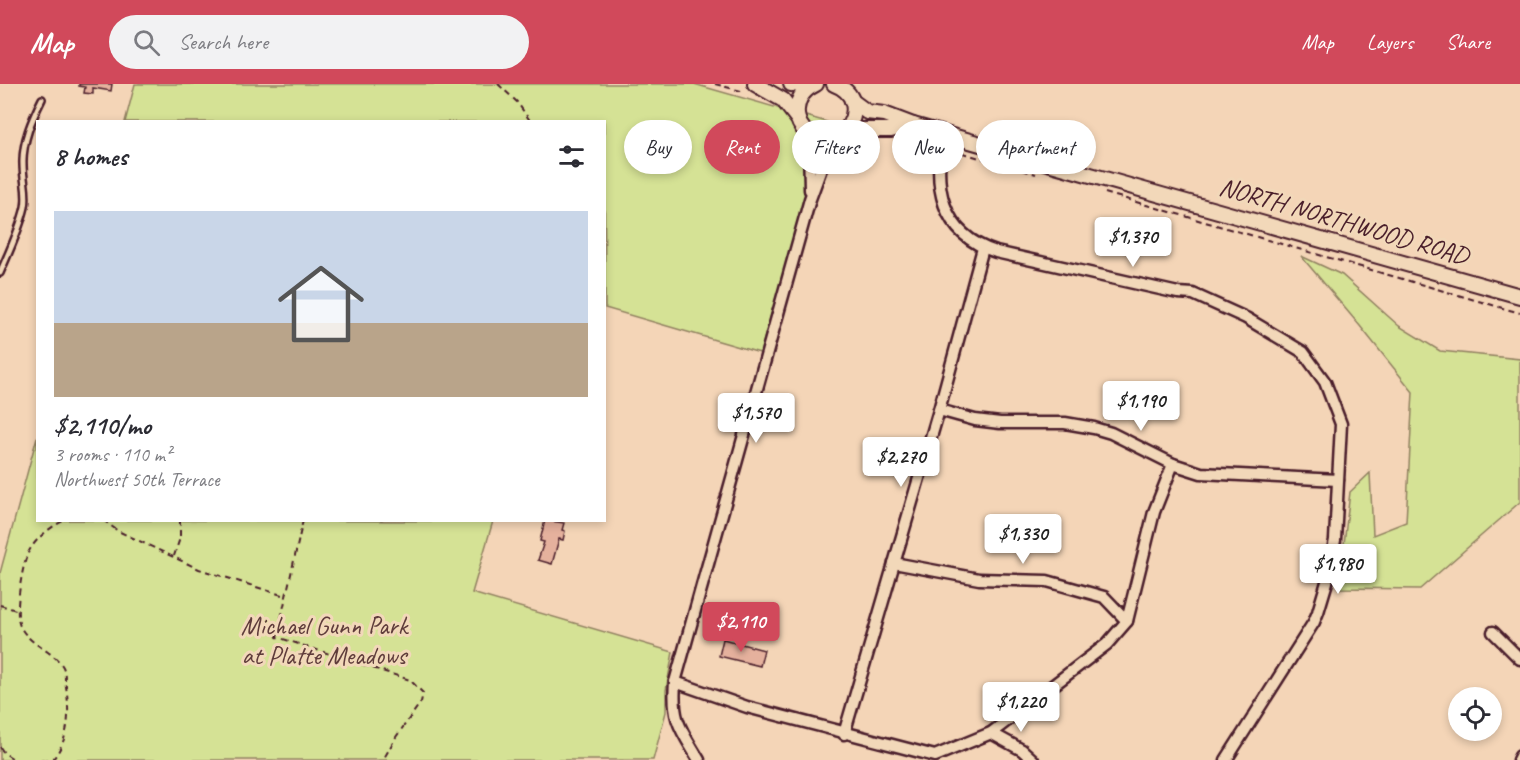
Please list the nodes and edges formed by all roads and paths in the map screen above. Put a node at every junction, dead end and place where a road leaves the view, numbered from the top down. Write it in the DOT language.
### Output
graph roads {
  1 [pos="498,84"];
  2 [pos="715,84"];
  3 [pos="791,84"];
  4 [pos="834,84"];
  5 [pos="813,85"];
  6 [pos="752,89"];
  7 [pos="850,94"];
  8 [pos="42,99"];
  9 [pos="530,120"];
  10 [pos="792,120"];
  11 [pos="795,120"];
  12 [pos="851,120"];
  13 [pos="900,120"];
  14 [pos="964,146"];
  15 [pos="809,174"];
  16 [pos="819,174"];
  17 [pos="939,174"];
  18 [pos="1103,193"];
  19 [pos="810,199"];
  20 [pos="983,248"];
  21 [pos="0,273"];
  22 [pos="1520,296"];
  23 [pos="1520,313"];
  24 [pos="939,410"];
  25 [pos="1173,464"];
  26 [pos="1338,480"];
  27 [pos="63,522"];
  28 [pos="106,522"];
  29 [pos="180,522"];
  30 [pos="303,522"];
  31 [pos="174,556"];
  32 [pos="894,563"];
  33 [pos="285,596"];
  34 [pos="0,605"];
  35 [pos="16,610"];
  36 [pos="1127,621"];
  37 [pos="1492,632"];
  38 [pos="1520,659"];
  39 [pos="675,682"];
  40 [pos="991,733"];
  41 [pos="844,734"];
  42 [pos="0,747"];
  43 [pos="15,760"];
  44 [pos="52,760"];
  45 [pos="384,760"];
  46 [pos="699,760"];
  47 [pos="1034,760"];
  48 [pos="1226,760"];
  1 -- 9 [label="path"];
  2 -- 6 [label="path"];
  3 -- 5 [label="street"];
  4 -- 7 [label="street, NORTH NORTHWOOD ROAD"];
  5 -- 11 [label="street"];
  6 -- 10 [label="street"];
  7 -- 12 [label="street"];
  7 -- 13 [label="street, NORTH NORTHWOOD ROAD"];
  8 -- 21 [label="lane"];
  14 -- 22 [label="street, NORTH NORTHWOOD ROAD"];
  15 -- 19 [label="street"];
  16 -- 19 [label="street"];
  17 -- 20 [label="street"];
  18 -- 23 [label="path"];
  19 -- 39 [label="street"];
  20 -- 24 [label="street"];
  20 -- 26 [label="street"];
  24 -- 25 [label="street"];
  24 -- 32 [label="street"];
  25 -- 26 [label="street"];
  25 -- 36 [label="street"];
  26 -- 48 [label="street"];
  27 -- 35 [label="path"];
  28 -- 31 [label="path"];
  29 -- 31 [label="path"];
  30 -- 33 [label="path"];
  31 -- 33 [label="path"];
  32 -- 36 [label="street"];
  32 -- 41 [label="street"];
  33 -- 45 [label="path"];
  34 -- 35 [label="path"];
  35 -- 44 [label="path"];
  36 -- 40 [label="street"];
  37 -- 38 [label="street"];
  39 -- 41 [label="street"];
  39 -- 46 [label="street"];
  40 -- 41 [label="street"];
  40 -- 47 [label="street"];
  42 -- 43 [label="path"];
}
